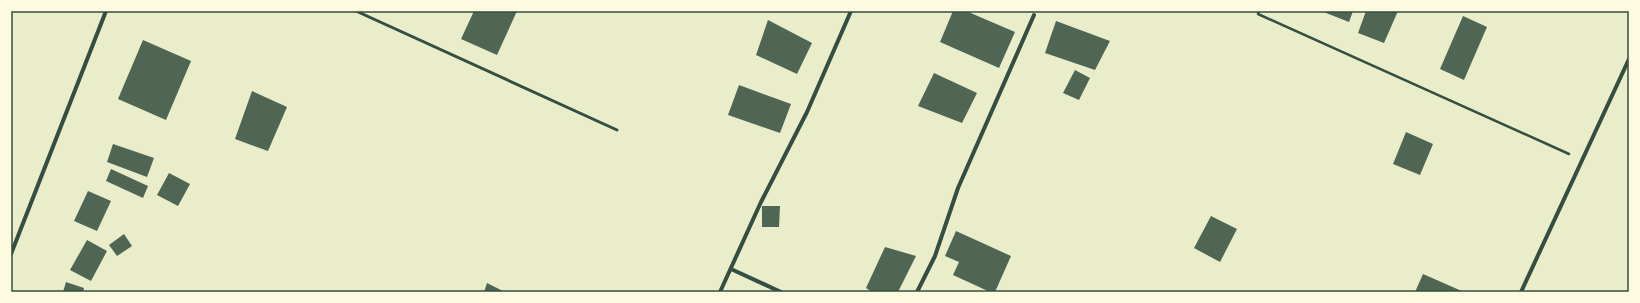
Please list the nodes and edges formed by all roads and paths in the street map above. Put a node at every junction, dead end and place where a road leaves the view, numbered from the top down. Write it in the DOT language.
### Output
graph roads {
  1 [pos="106,11"];
  2 [pos="356,11"];
  3 [pos="851,11"];
  4 [pos="1259,11"];
  5 [pos="1034,15"];
  6 [pos="1629,59"];
  7 [pos="1627,67"];
  8 [pos="617,130"];
  9 [pos="1582,160"];
  10 [pos="11,254"];
  11 [pos="731,269"];
  12 [pos="720,292"];
  13 [pos="781,292"];
  14 [pos="917,292"];
  15 [pos="1521,292"];
  1 -- 10 [label="street"];
  2 -- 8 [label="lane"];
  3 -- 11 [label="street"];
  4 -- 9 [label="path"];
  5 -- 14 [label="street"];
  6 -- 7 [label="street"];
  7 -- 9 [label="street"];
  9 -- 15 [label="street"];
  11 -- 12 [label="street"];
  11 -- 13 [label="street"];
}
